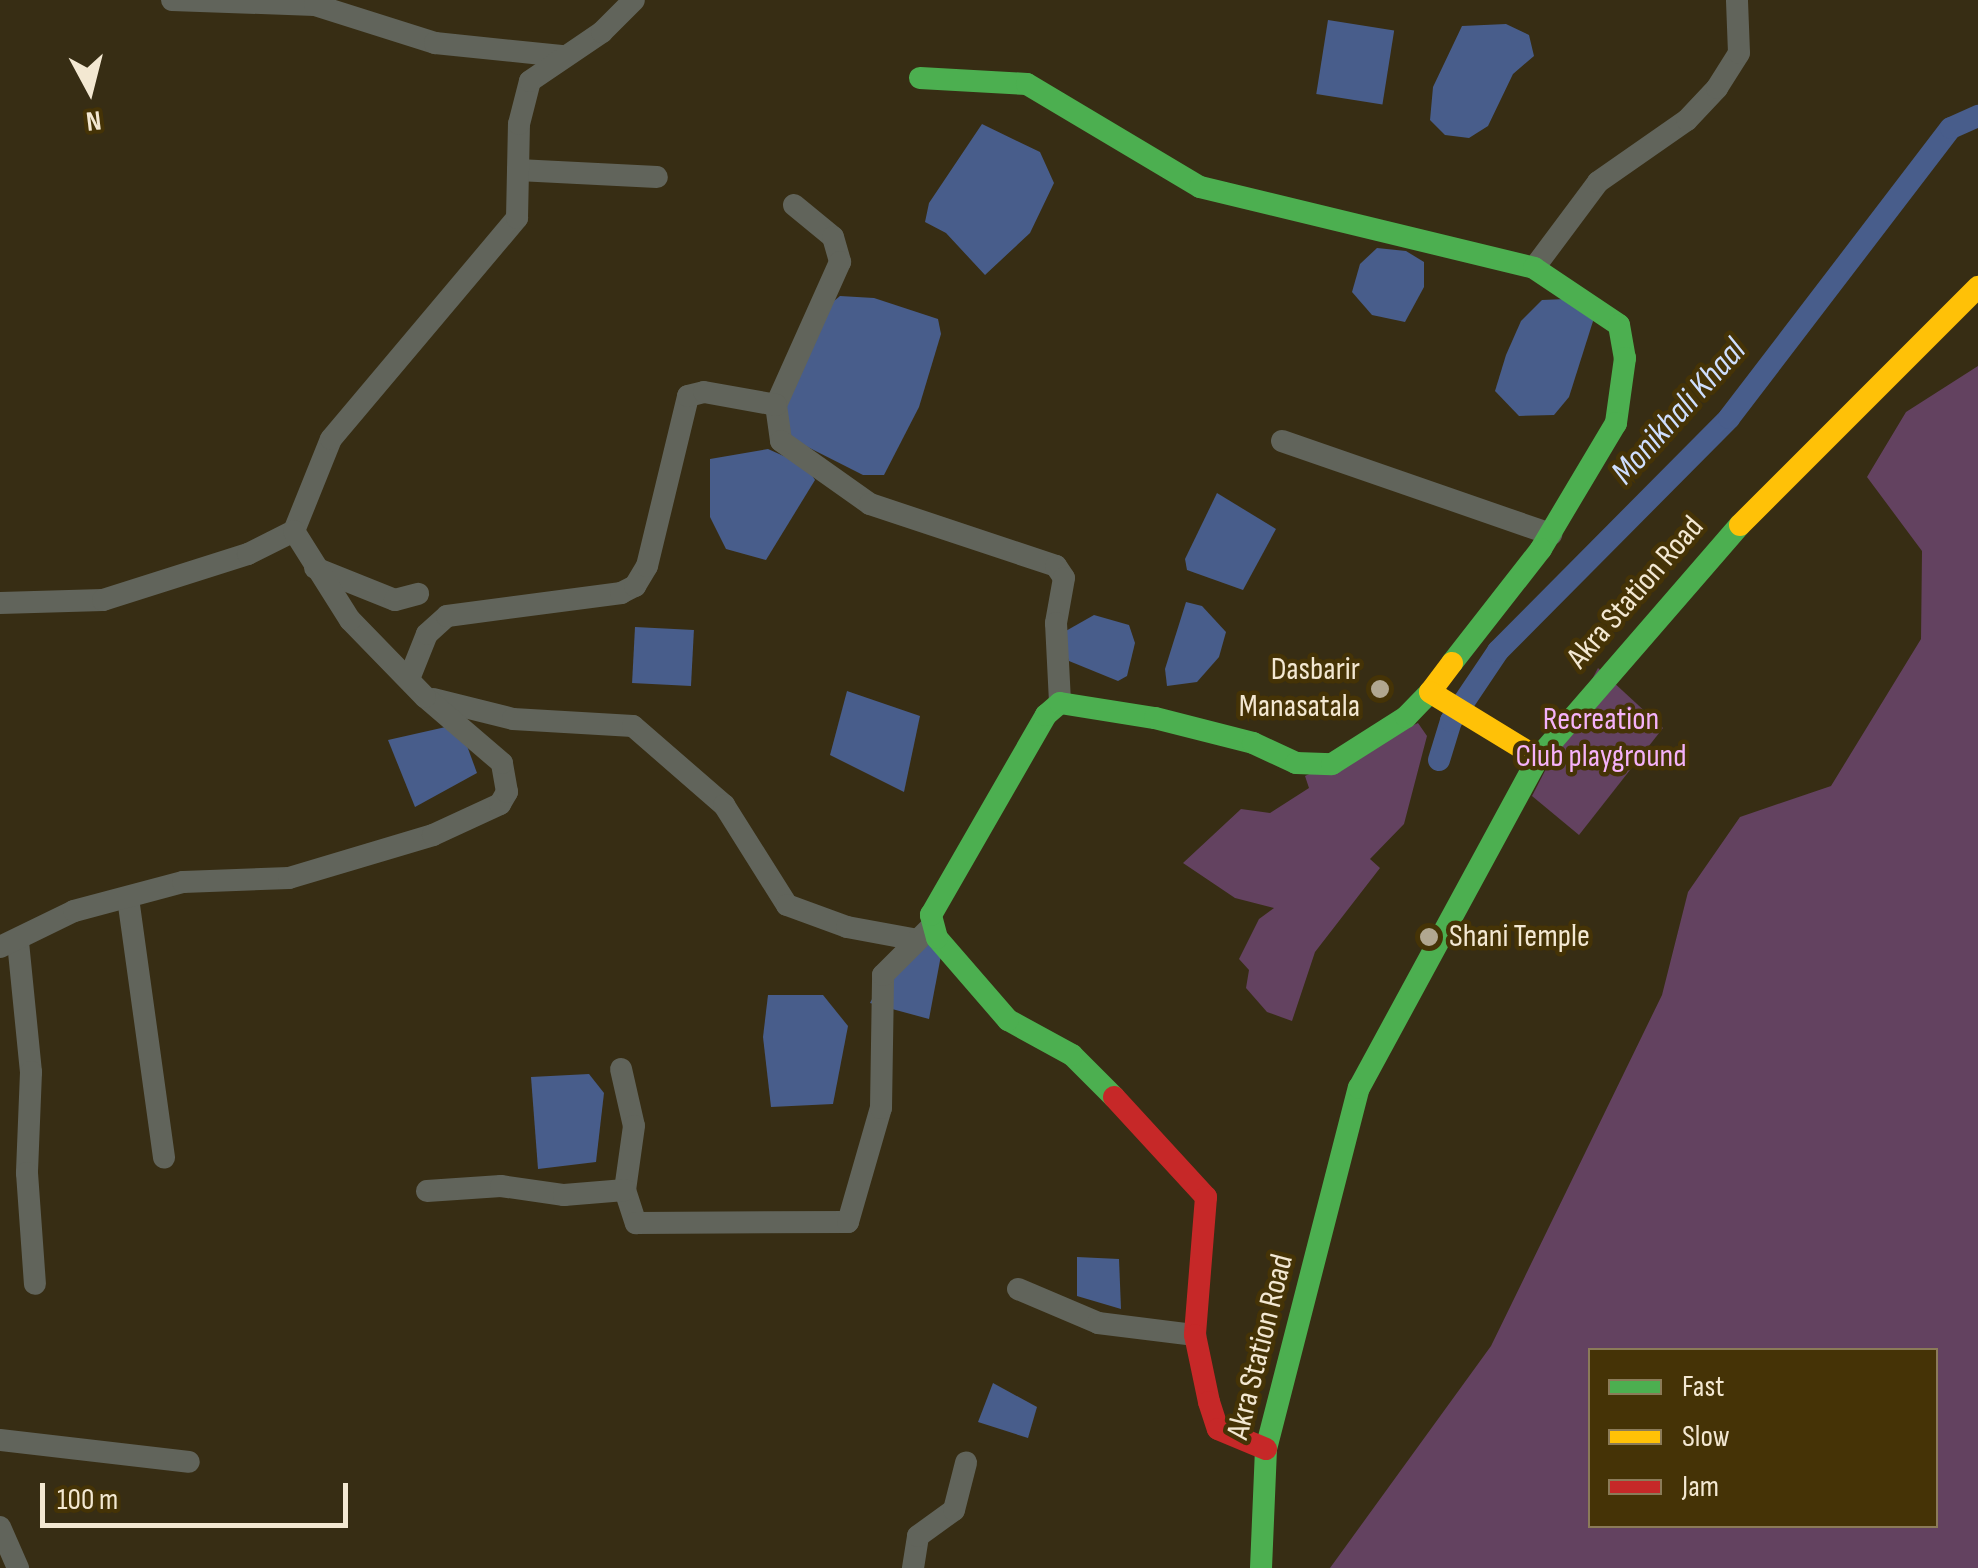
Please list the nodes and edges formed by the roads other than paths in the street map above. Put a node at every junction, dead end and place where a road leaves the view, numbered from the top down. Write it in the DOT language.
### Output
graph roads {
  1 [pos="172,0"];
  2 [pos="634,0"];
  3 [pos="1737,0"];
  4 [pos="281,1"];
  5 [pos="561,56"];
  6 [pos="920,78"];
  7 [pos="518,170"];
  8 [pos="657,176"];
  9 [pos="794,205"];
  10 [pos="1534,268"];
  11 [pos="1978,286"];
  12 [pos="776,405"];
  13 [pos="1282,441"];
  14 [pos="294,531"];
  15 [pos="1550,534"];
  16 [pos="315,568"];
  17 [pos="418,594"];
  18 [pos="0,603"];
  19 [pos="409,680"];
  20 [pos="1435,697"];
  21 [pos="425,698"];
  22 [pos="1060,703"];
  23 [pos="1538,758"];
  24 [pos="128,898"];
  25 [pos="925,933"];
  26 [pos="9,944"];
  27 [pos="621,1068"];
  28 [pos="164,1158"];
  29 [pos="625,1190"];
  30 [pos="427,1191"];
  31 [pos="35,1284"];
  32 [pos="1018,1289"];
  33 [pos="1195,1335"];
  34 [pos="0,1440"];
  35 [pos="1266,1450"];
  36 [pos="188,1462"];
  37 [pos="966,1463"];
  38 [pos="0,1528"];
  39 [pos="18,1568"];
  40 [pos="913,1568"];
  41 [pos="1261,1568"];
  1 -- 4 [label="street"];
  2 -- 5 [label="street"];
  3 -- 10 [label="street"];
  4 -- 5 [label="street"];
  5 -- 7 [label="street"];
  6 -- 10 [label="street"];
  7 -- 8 [label="street"];
  7 -- 14 [label="street"];
  9 -- 12 [label="street"];
  10 -- 15 [label="street"];
  11 -- 23 [label="street, Akra Station Road"];
  12 -- 19 [label="street"];
  12 -- 22 [label="street"];
  13 -- 15 [label="street"];
  14 -- 16 [label="street"];
  14 -- 18 [label="street"];
  15 -- 20 [label="street"];
  16 -- 17 [label="street"];
  16 -- 19 [label="street"];
  19 -- 21 [label="street"];
  20 -- 22 [label="street"];
  20 -- 23 [label="street"];
  21 -- 24 [label="street"];
  21 -- 25 [label="street"];
  22 -- 25 [label="street"];
  23 -- 35 [label="street, Akra Station Road"];
  24 -- 26 [label="street"];
  24 -- 28 [label="street"];
  25 -- 29 [label="street"];
  25 -- 33 [label="street"];
  26 -- 31 [label="street"];
  27 -- 29 [label="street"];
  29 -- 30 [label="street"];
  32 -- 33 [label="street"];
  33 -- 35 [label="street"];
  34 -- 36 [label="street"];
  35 -- 41 [label="street, Akra Station Road"];
  37 -- 40 [label="street"];
  38 -- 39 [label="street"];
}
